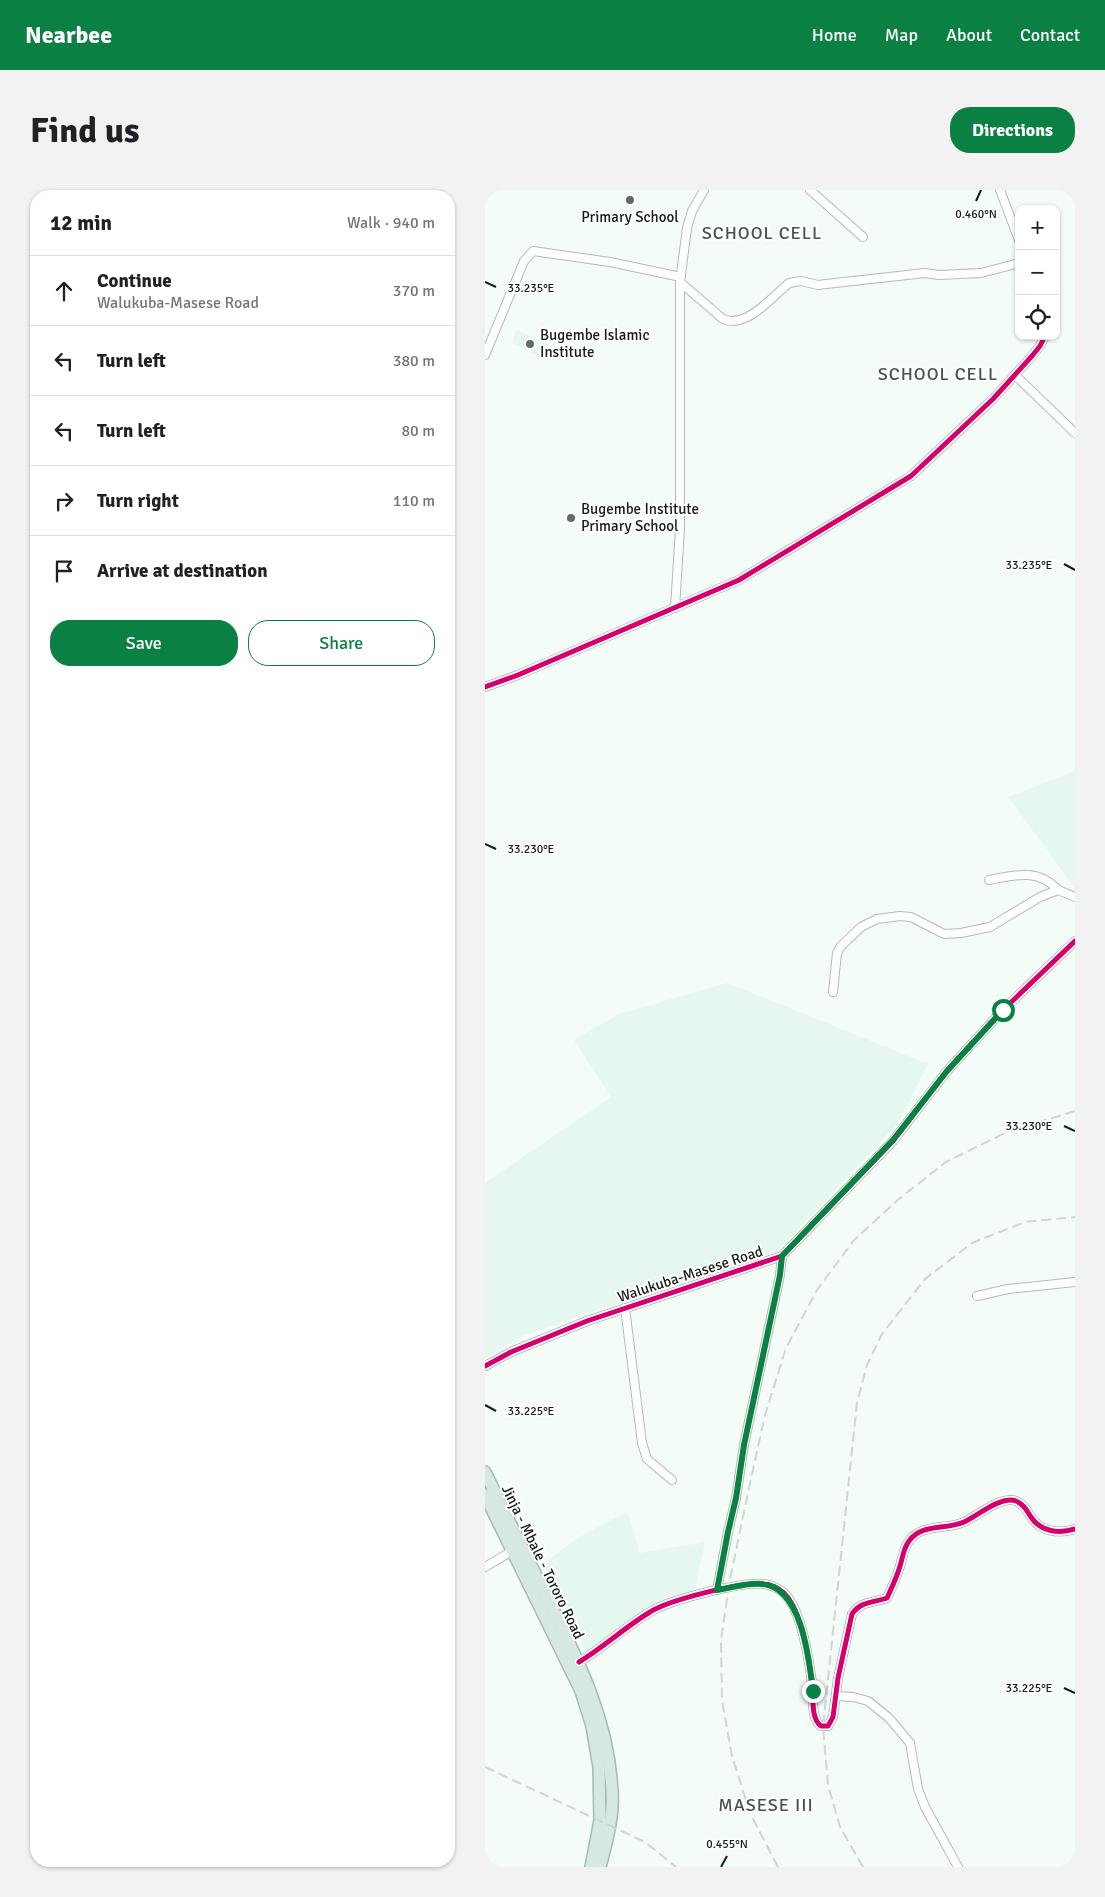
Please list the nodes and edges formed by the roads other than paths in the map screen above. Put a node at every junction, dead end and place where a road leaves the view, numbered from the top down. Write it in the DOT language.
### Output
graph roads {
  1 [pos="704,190"];
  2 [pos="810,190"];
  3 [pos="1000,190"];
  4 [pos="1015,229"];
  5 [pos="863,237"];
  6 [pos="1015,264"];
  7 [pos="680,280"];
  8 [pos="1043,340"];
  9 [pos="485,355"];
  10 [pos="1015,375"];
  11 [pos="1075,433"];
  12 [pos="675,608"];
  13 [pos="485,687"];
  14 [pos="989,880"];
  15 [pos="1058,890"];
  16 [pos="1075,897"];
  17 [pos="1075,941"];
  18 [pos="833,992"];
  19 [pos="782,1256"];
  20 [pos="1075,1282"];
  21 [pos="977,1296"];
  22 [pos="625,1308"];
  23 [pos="485,1366"];
  24 [pos="485,1472"];
  25 [pos="672,1480"];
  26 [pos="485,1495"];
  27 [pos="1075,1529"];
  28 [pos="512,1551"];
  29 [pos="485,1567"];
  30 [pos="717,1590"];
  31 [pos="579,1662"];
  32 [pos="836,1696"];
  33 [pos="591,1867"];
  34 [pos="600,1867"];
  35 [pos="958,1867"];
  1 -- 7 [label="street"];
  2 -- 5 [label="street"];
  3 -- 4 [label="street"];
  6 -- 7 [label="street"];
  7 -- 9 [label="street"];
  7 -- 12 [label="street"];
  8 -- 10 [label="street"];
  10 -- 11 [label="street"];
  10 -- 12 [label="street"];
  12 -- 13 [label="street"];
  14 -- 15 [label="street"];
  15 -- 16 [label="street"];
  15 -- 18 [label="street"];
  17 -- 19 [label="street, Walukuba-Masese Road"];
  19 -- 22 [label="street, Walukuba-Masese Road"];
  19 -- 30 [label="street"];
  20 -- 21 [label="street"];
  22 -- 23 [label="street, Walukuba-Masese Road"];
  22 -- 25 [label="street"];
  24 -- 31 [label="highway, Jinja - Mbale - Tororo Road"];
  26 -- 28 [label="highway, Jinja - Mbale - Tororo Road"];
  27 -- 32 [label="street"];
  28 -- 29 [label="street"];
  28 -- 33 [label="highway, Jinja - Mbale - Tororo Road"];
  30 -- 31 [label="street"];
  30 -- 32 [label="street"];
  31 -- 34 [label="highway, Jinja - Mbale - Tororo Road"];
  32 -- 35 [label="street"];
}
